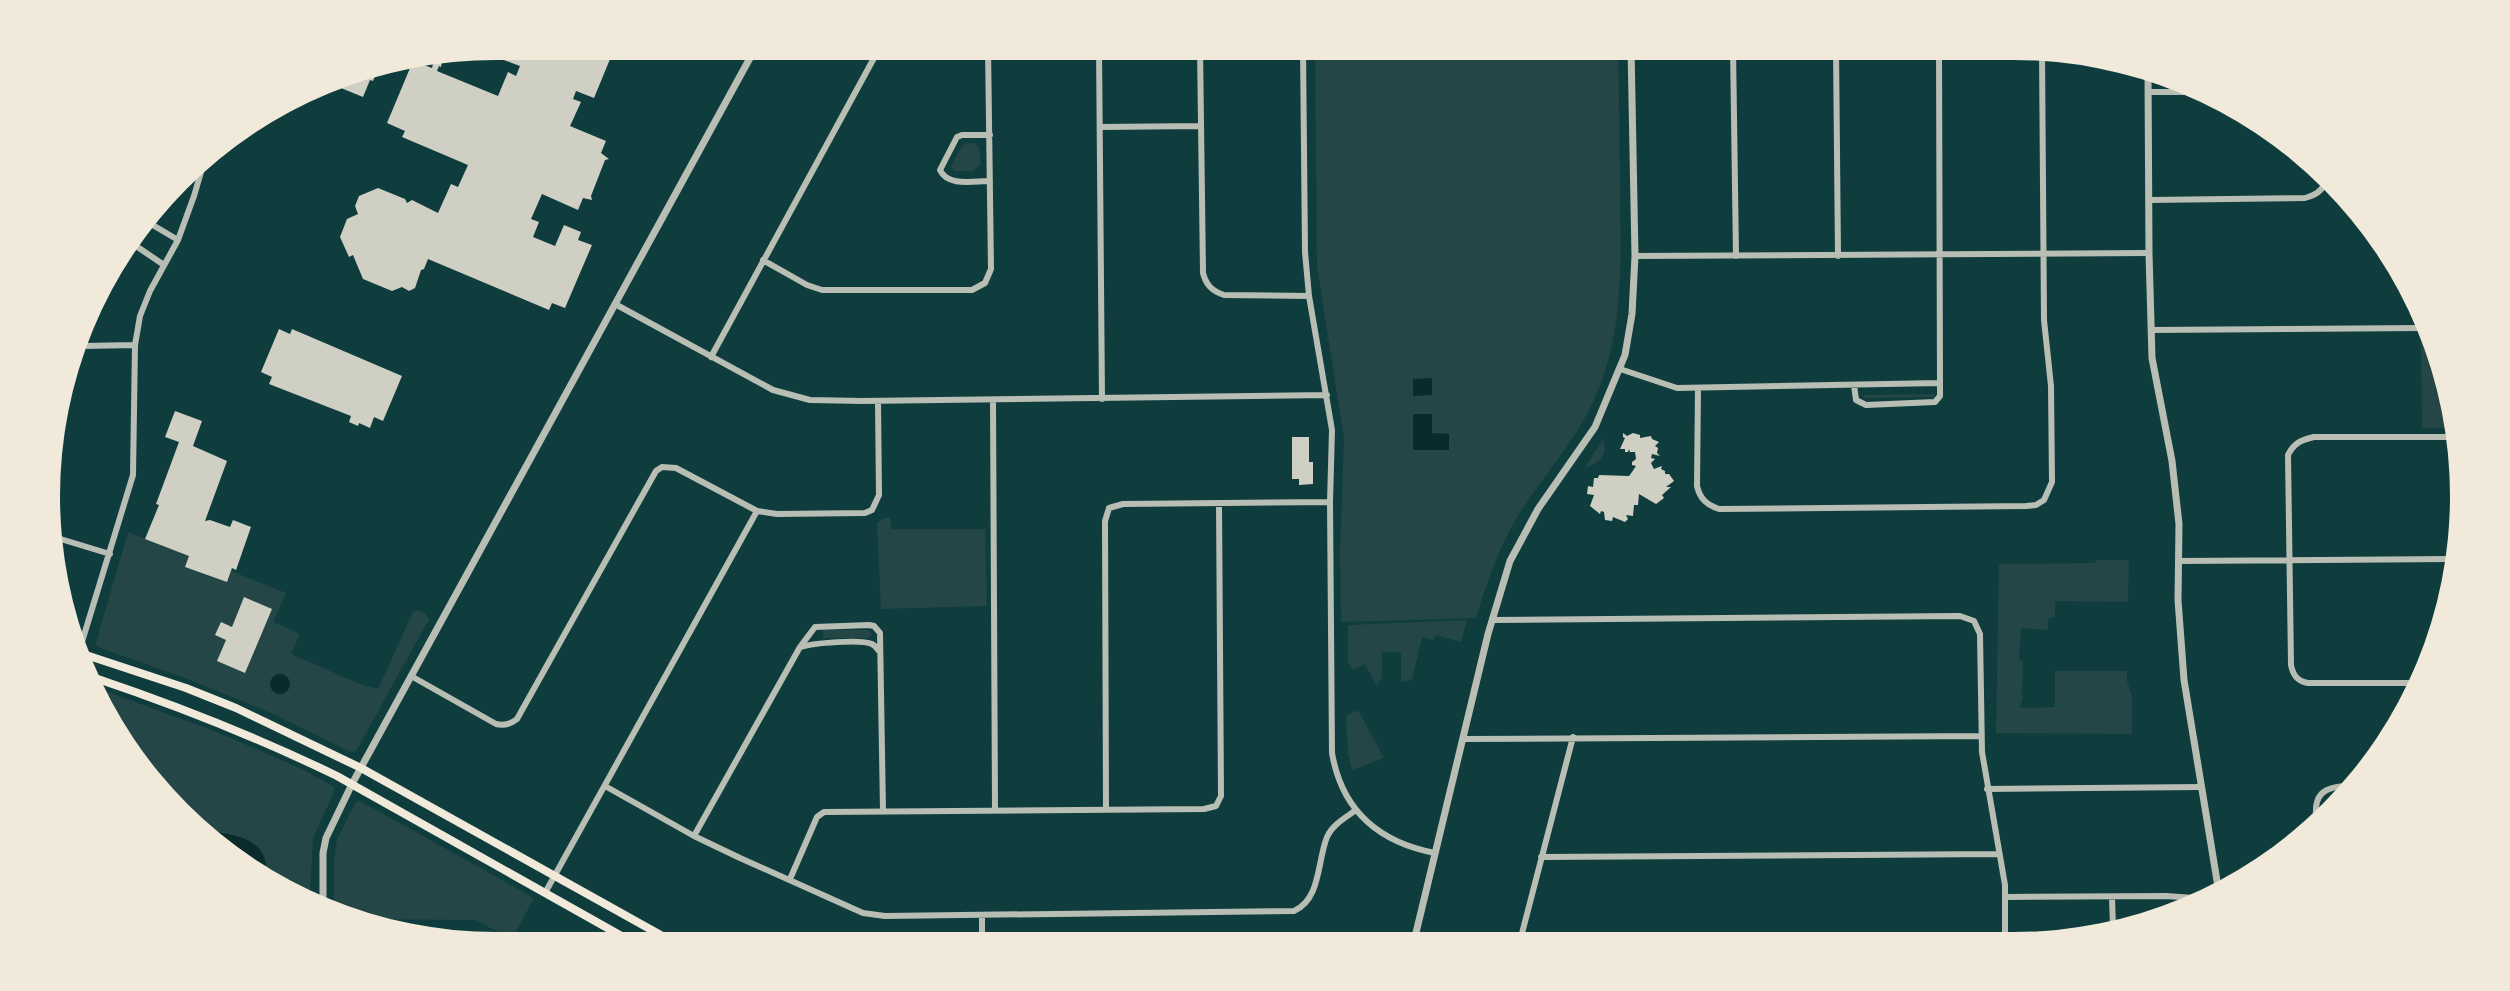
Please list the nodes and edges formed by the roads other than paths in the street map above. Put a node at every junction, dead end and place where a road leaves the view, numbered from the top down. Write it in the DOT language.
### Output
graph roads {
  1 [pos="749,60"];
  2 [pos="873,60"];
  3 [pos="988,60"];
  4 [pos="1099,60"];
  5 [pos="1200,60"];
  6 [pos="1303,60"];
  7 [pos="1631,60"];
  8 [pos="1733,60"];
  9 [pos="1836,60"];
  10 [pos="1939,60"];
  11 [pos="2042,60"];
  12 [pos="2148,81"];
  13 [pos="2148,92"];
  14 [pos="2178,92"];
  15 [pos="1200,126"];
  16 [pos="1100,127"];
  17 [pos="990,135"];
  18 [pos="200,175"];
  19 [pos="990,181"];
  20 [pos="2323,188"];
  21 [pos="2149,200"];
  22 [pos="154,226"];
  23 [pos="178,240"];
  24 [pos="137,247"];
  25 [pos="2149,253"];
  26 [pos="2043,254"];
  27 [pos="1940,255"];
  28 [pos="1635,256"];
  29 [pos="1736,256"];
  30 [pos="1838,256"];
  31 [pos="763,260"];
  32 [pos="164,265"];
  33 [pos="1309,296"];
  34 [pos="615,304"];
  35 [pos="2417,328"];
  36 [pos="2151,330"];
  37 [pos="135,345"];
  38 [pos="86,346"];
  39 [pos="711,357"];
  40 [pos="1620,369"];
  41 [pos="1940,383"];
  42 [pos="1854,385"];
  43 [pos="1698,388"];
  44 [pos="1327,396"];
  45 [pos="1102,399"];
  46 [pos="993,400"];
  47 [pos="878,401"];
  48 [pos="2447,437"];
  49 [pos="1330,502"];
  50 [pos="1219,503"];
  51 [pos="757,512"];
  52 [pos="62,539"];
  53 [pos="110,554"];
  54 [pos="2446,559"];
  55 [pos="2288,560"];
  56 [pos="2179,561"];
  57 [pos="1492,620"];
  58 [pos="83,637"];
  59 [pos="800,647"];
  60 [pos="881,654"];
  61 [pos="91,658"];
  62 [pos="411,676"];
  63 [pos="101,680"];
  64 [pos="2408,683"];
  65 [pos="1981,736"];
  66 [pos="1573,737"];
  67 [pos="1463,739"];
  68 [pos="361,768"];
  69 [pos="352,784"];
  70 [pos="604,786"];
  71 [pos="2201,787"];
  72 [pos="2339,787"];
  73 [pos="1987,789"];
  74 [pos="995,810"];
  75 [pos="1106,810"];
  76 [pos="1356,810"];
  77 [pos="883,811"];
  78 [pos="2315,811"];
  79 [pos="694,836"];
  80 [pos="1435,853"];
  81 [pos="1999,854"];
  82 [pos="1541,857"];
  83 [pos="554,876"];
  84 [pos="790,879"];
  85 [pos="2217,881"];
  86 [pos="545,893"];
  87 [pos="323,895"];
  88 [pos="2006,897"];
  89 [pos="2112,897"];
  90 [pos="2180,898"];
  91 [pos="982,916"];
  92 [pos="2113,920"];
  93 [pos="614,932"];
  94 [pos="650,932"];
  95 [pos="982,932"];
  96 [pos="1416,932"];
  97 [pos="1522,932"];
  98 [pos="2005,932"];
  1 -- 34 [label="street"];
  2 -- 31 [label="street"];
  3 -- 17 [label="street"];
  4 -- 16 [label="street"];
  5 -- 15 [label="street"];
  6 -- 33 [label="street"];
  7 -- 28 [label="street"];
  8 -- 29 [label="street"];
  9 -- 30 [label="street"];
  10 -- 27 [label="street"];
  11 -- 26 [label="street"];
  12 -- 13 [label="street"];
  13 -- 14 [label="street"];
  13 -- 21 [label="street"];
  15 -- 16 [label="street"];
  15 -- 33 [label="street"];
  16 -- 45 [label="street"];
  17 -- 19 [label="street"];
  17 -- 19 [label="street"];
  18 -- 23 [label="street"];
  19 -- 31 [label="street"];
  20 -- 21 [label="street"];
  21 -- 25 [label="street"];
  22 -- 23 [label="street"];
  23 -- 32 [label="street"];
  24 -- 32 [label="street"];
  25 -- 26 [label="street"];
  25 -- 36 [label="street"];
  26 -- 27 [label="street"];
  26 -- 43 [label="street"];
  27 -- 30 [label="street"];
  27 -- 41 [label="street"];
  28 -- 29 [label="street"];
  28 -- 40 [label="street"];
  29 -- 30 [label="street"];
  31 -- 39 [label="street"];
  32 -- 37 [label="street"];
  33 -- 44 [label="street"];
  34 -- 39 [label="street"];
  34 -- 62 [label="street"];
  35 -- 36 [label="street"];
  36 -- 56 [label="street"];
  37 -- 38 [label="street"];
  37 -- 53 [label="street"];
  39 -- 47 [label="street"];
  40 -- 43 [label="street"];
  40 -- 57 [label="street"];
  41 -- 42 [label="street"];
  41 -- 42 [label="street"];
  42 -- 43 [label="street"];
  44 -- 45 [label="street"];
  44 -- 49 [label="street"];
  45 -- 46 [label="street"];
  46 -- 47 [label="street"];
  46 -- 74 [label="street"];
  47 -- 51 [label="street"];
  48 -- 55 [label="street"];
  49 -- 50 [label="street"];
  49 -- 76 [label="street"];
  50 -- 75 [label="street"];
  50 -- 75 [label="street"];
  51 -- 62 [label="street"];
  51 -- 70 [label="street"];
  52 -- 53 [label="street"];
  53 -- 58 [label="street"];
  54 -- 55 [label="street"];
  55 -- 56 [label="street"];
  55 -- 64 [label="street"];
  56 -- 71 [label="street"];
  57 -- 65 [label="street"];
  57 -- 67 [label="street"];
  59 -- 60 [label="street"];
  59 -- 60 [label="street"];
  59 -- 79 [label="street"];
  60 -- 77 [label="street"];
  61 -- 68 [label="main road"];
  62 -- 68 [label="street"];
  63 -- 69 [label="main road"];
  65 -- 66 [label="street"];
  65 -- 73 [label="street"];
  66 -- 67 [label="street"];
  66 -- 82 [label="street"];
  67 -- 80 [label="street"];
  68 -- 69 [label="street"];
  68 -- 83 [label="main road"];
  69 -- 86 [label="main road"];
  69 -- 87 [label="street"];
  70 -- 79 [label="street"];
  70 -- 83 [label="street"];
  71 -- 73 [label="street"];
  71 -- 85 [label="street"];
  72 -- 78 [label="street"];
  73 -- 81 [label="street"];
  74 -- 75 [label="street"];
  74 -- 77 [label="street"];
  76 -- 80 [label="street"];
  76 -- 91 [label="street"];
  77 -- 84 [label="street"];
  79 -- 84 [label="street"];
  80 -- 96 [label="street"];
  81 -- 82 [label="street"];
  81 -- 88 [label="street"];
  82 -- 97 [label="street"];
  83 -- 86 [label="street"];
  83 -- 94 [label="main road"];
  84 -- 91 [label="street"];
  86 -- 93 [label="main road"];
  88 -- 89 [label="street"];
  88 -- 98 [label="street"];
  89 -- 90 [label="street"];
  89 -- 92 [label="street"];
  91 -- 95 [label="street"];
}
